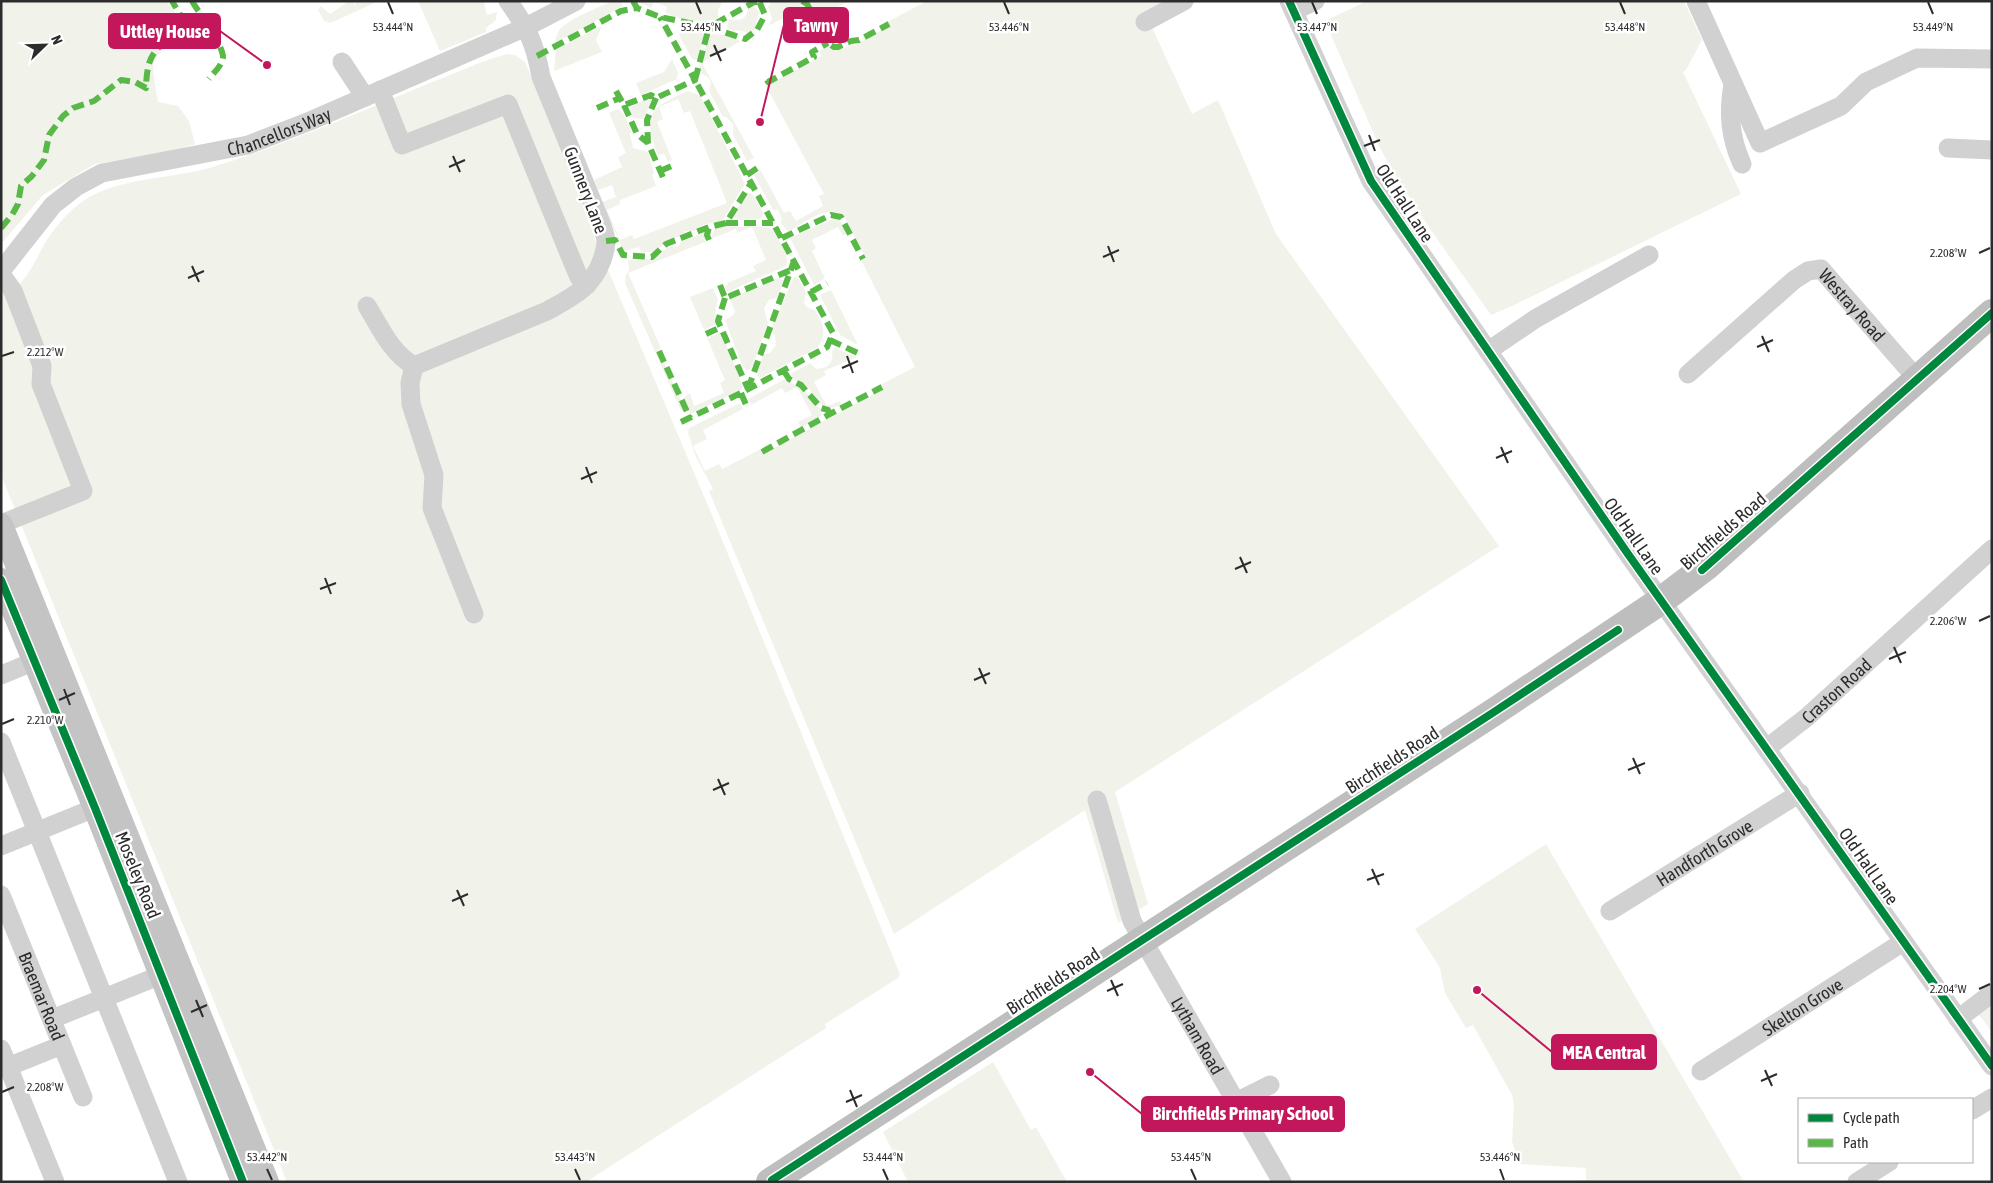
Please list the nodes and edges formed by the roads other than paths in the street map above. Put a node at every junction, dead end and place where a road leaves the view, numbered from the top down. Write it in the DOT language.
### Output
graph roads {
  1 [pos="508,1"];
  2 [pos="576,1"];
  3 [pos="1184,1"];
  4 [pos="1315,1"];
  5 [pos="1696,1"];
  6 [pos="1291,6"];
  7 [pos="1145,22"];
  8 [pos="526,27"];
  9 [pos="1992,59"];
  10 [pos="342,62"];
  11 [pos="1734,84"];
  12 [pos="372,94"];
  13 [pos="1948,148"];
  14 [pos="1992,150"];
  15 [pos="1742,164"];
  16 [pos="1649,256"];
  17 [pos="1,273"];
  18 [pos="587,285"];
  19 [pos="367,306"];
  20 [pos="1992,313"];
  21 [pos="1488,352"];
  22 [pos="414,366"];
  23 [pos="1688,374"];
  24 [pos="1918,380"];
  25 [pos="1,524"];
  26 [pos="1992,549"];
  27 [pos="1,580"];
  28 [pos="1662,600"];
  29 [pos="474,614"];
  30 [pos="35,661"];
  31 [pos="1,675"];
  32 [pos="1,742"];
  33 [pos="1767,748"];
  34 [pos="1800,794"];
  35 [pos="1097,800"];
  36 [pos="104,804"];
  37 [pos="37,831"];
  38 [pos="1,846"];
  39 [pos="1,895"];
  40 [pos="1610,911"];
  41 [pos="1143,940"];
  42 [pos="1904,942"];
  43 [pos="161,975"];
  44 [pos="1992,993"];
  45 [pos="104,998"];
  46 [pos="52,1019"];
  47 [pos="1958,1019"];
  48 [pos="62,1045"];
  49 [pos="1,1049"];
  50 [pos="1992,1066"];
  51 [pos="7,1067"];
  52 [pos="1701,1071"];
  53 [pos="1270,1084"];
  54 [pos="83,1097"];
  55 [pos="1992,1098"];
  56 [pos="1236,1102"];
  57 [pos="1973,1109"];
  58 [pos="1887,1163"];
  59 [pos="55,1182"];
  60 [pos="178,1182"];
  61 [pos="243,1182"];
  62 [pos="268,1182"];
  63 [pos="770,1182"];
  64 [pos="1282,1182"];
  65 [pos="1857,1182"];
  1 -- 8 [label="street, Gunnery Lane"];
  2 -- 8 [label="street, Chancellors Way"];
  3 -- 7 [label="street"];
  4 -- 6 [label="street"];
  5 -- 11 [label="street"];
  6 -- 21 [label="street, Old Hall Lane"];
  8 -- 12 [label="street, Chancellors Way"];
  8 -- 18 [label="street, Gunnery Lane"];
  9 -- 11 [label="street"];
  10 -- 12 [label="street"];
  11 -- 15 [label="street"];
  12 -- 17 [label="street, Chancellors Way"];
  12 -- 18 [label="street"];
  13 -- 14 [label="street"];
  16 -- 21 [label="street"];
  17 -- 25 [label="street"];
  18 -- 22 [label="street, Gunnery Lane"];
  19 -- 22 [label="street"];
  20 -- 24 [label="highway, Birchfields Road"];
  21 -- 28 [label="street, Old Hall Lane"];
  22 -- 29 [label="street"];
  23 -- 24 [label="street, Westray Road"];
  24 -- 28 [label="highway, Birchfields Road"];
  25 -- 36 [label="main road, Moseley Road"];
  26 -- 33 [label="street, Craston Road"];
  27 -- 30 [label="main road, Moseley Road"];
  28 -- 33 [label="street, Old Hall Lane"];
  28 -- 41 [label="highway, Birchfields Road"];
  30 -- 31 [label="street"];
  30 -- 36 [label="main road, Moseley Road"];
  32 -- 37 [label="street"];
  33 -- 34 [label="street, Old Hall Lane"];
  34 -- 40 [label="street, Handforth Grove"];
  34 -- 42 [label="street, Old Hall Lane"];
  35 -- 41 [label="street, Lytham Road"];
  36 -- 37 [label="street"];
  36 -- 43 [label="main road, Moseley Road"];
  36 -- 62 [label="main road, Moseley Road"];
  37 -- 38 [label="street"];
  37 -- 45 [label="street"];
  39 -- 46 [label="street, Braemar Road"];
  41 -- 56 [label="street, Lytham Road"];
  41 -- 63 [label="highway, Birchfields Road"];
  42 -- 47 [label="street, Old Hall Lane"];
  42 -- 52 [label="street, Skelton Grove"];
  43 -- 45 [label="street"];
  43 -- 61 [label="main road, Moseley Road"];
  44 -- 47 [label="street"];
  45 -- 46 [label="street"];
  45 -- 60 [label="street"];
  46 -- 48 [label="street, Braemar Road"];
  47 -- 50 [label="street, Old Hall Lane"];
  48 -- 51 [label="street"];
  48 -- 54 [label="street, Braemar Road"];
  49 -- 51 [label="street"];
  51 -- 59 [label="street"];
  53 -- 56 [label="street"];
  55 -- 57 [label="street"];
  56 -- 64 [label="street, Lytham Road"];
  58 -- 65 [label="street"];
}
